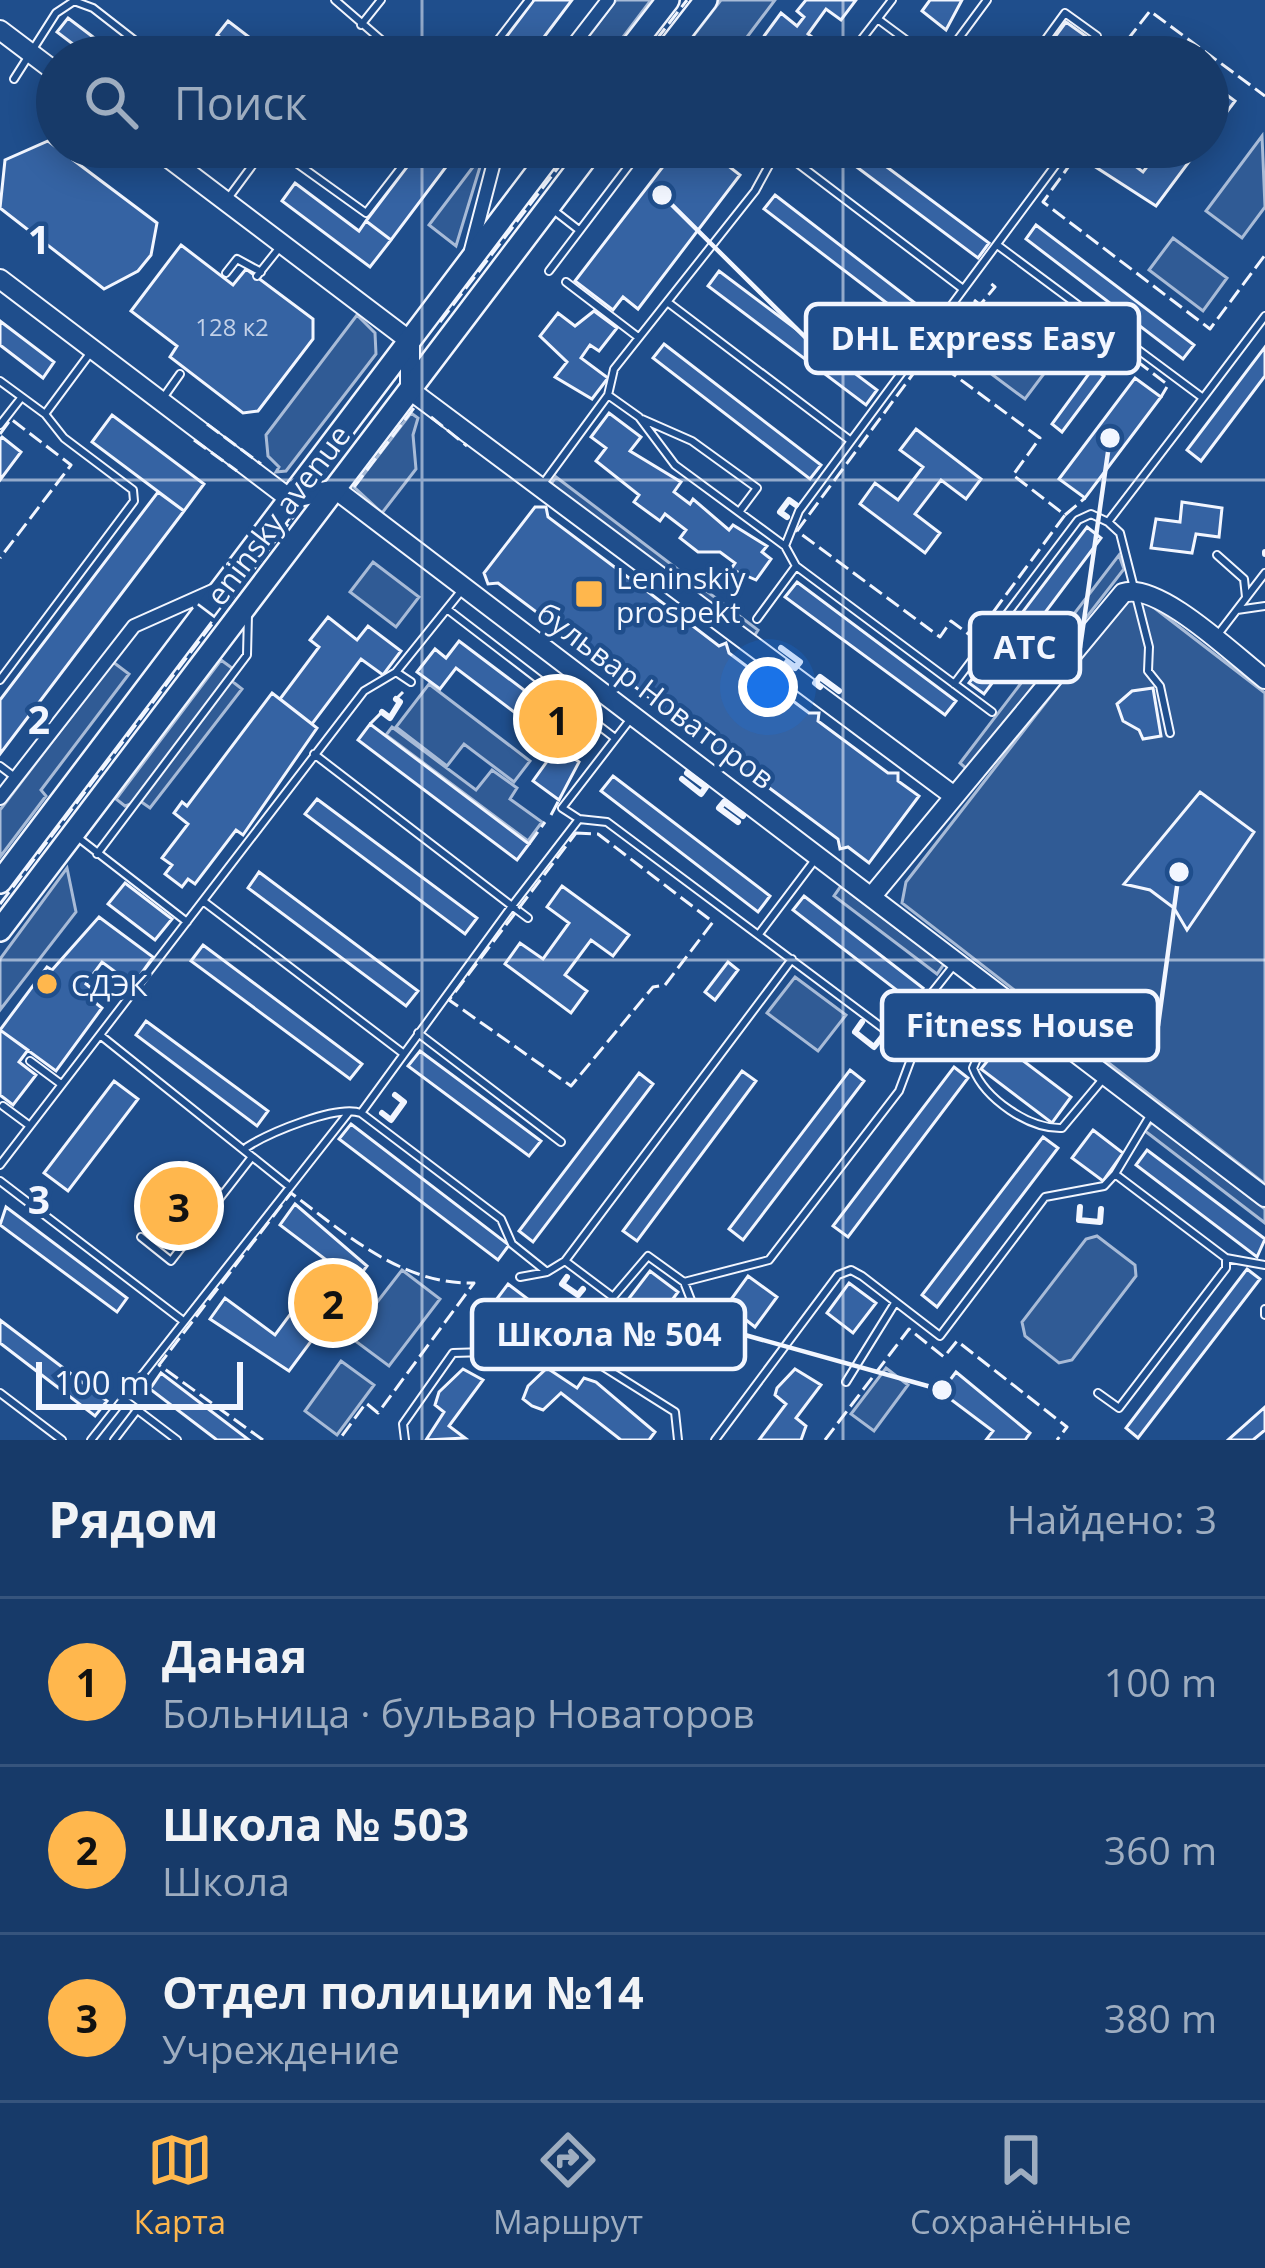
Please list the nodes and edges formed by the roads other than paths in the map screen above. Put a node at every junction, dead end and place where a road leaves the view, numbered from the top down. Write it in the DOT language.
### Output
graph roads {
  1 [pos="335,0"];
  2 [pos="381,0"];
  3 [pos="529,0"];
  4 [pos="607,0"];
  5 [pos="668,0"];
  6 [pos="706,0"];
  7 [pos="892,0"];
  8 [pos="988,0"];
  9 [pos="878,19"];
  10 [pos="362,26"];
  11 [pos="0,30"];
  12 [pos="39,36"];
  13 [pos="129,36"];
  14 [pos="375,36"];
  15 [pos="501,36"];
  16 [pos="580,36"];
  17 [pos="641,36"];
  18 [pos="678,36"];
  19 [pos="865,36"];
  20 [pos="901,36"];
  21 [pos="961,36"];
  22 [pos="1048,36"];
  23 [pos="1096,36"];
  24 [pos="36,40"];
  25 [pos="28,51"];
  26 [pos="36,57"];
  27 [pos="14,79"];
  28 [pos="182,168"];
  29 [pos="253,168"];
  30 [pos="301,168"];
  31 [pos="401,168"];
  32 [pos="492,168"];
  33 [pos="540,168"];
  34 [pos="578,168"];
  35 [pos="627,168"];
  36 [pos="767,168"];
  37 [pos="804,168"];
  38 [pos="1054,168"];
  39 [pos="226,201"];
  40 [pos="549,207"];
  41 [pos="580,230"];
  42 [pos="282,244"];
  43 [pos="1000,247"];
  44 [pos="467,265"];
  45 [pos="549,271"];
  46 [pos="226,273"];
  47 [pos="0,279"];
  48 [pos="566,282"];
  49 [pos="963,289"];
  50 [pos="670,304"];
  51 [pos="1265,316"];
  52 [pos="638,337"];
  53 [pos="410,341"];
  54 [pos="93,350"];
  55 [pos="386,372"];
  56 [pos="180,374"];
  57 [pos="0,381"];
  58 [pos="410,390"];
  59 [pos="608,395"];
  60 [pos="21,398"];
  61 [pos="1204,398"];
  62 [pos="160,400"];
  63 [pos="45,414"];
  64 [pos="639,417"];
  65 [pos="0,425"];
  66 [pos="851,441"];
  67 [pos="311,472"];
  68 [pos="540,487"];
  69 [pos="334,489"];
  70 [pos="290,499"];
  71 [pos="739,512"];
  72 [pos="1108,522"];
  73 [pos="784,546"];
  74 [pos="1217,555"];
  75 [pos="796,566"];
  76 [pos="1265,573"];
  77 [pos="224,587"];
  78 [pos="465,588"];
  79 [pos="1134,589"];
  80 [pos="1246,597"];
  81 [pos="249,602"];
  82 [pos="1265,606"];
  83 [pos="447,609"];
  84 [pos="1237,610"];
  85 [pos="757,619"];
  86 [pos="1214,640"];
  87 [pos="536,642"];
  88 [pos="520,664"];
  89 [pos="396,672"];
  90 [pos="0,680"];
  91 [pos="1265,680"];
  92 [pos="411,682"];
  93 [pos="954,684"];
  94 [pos="992,712"];
  95 [pos="633,715"];
  96 [pos="1170,733"];
  97 [pos="615,738"];
  98 [pos="314,754"];
  99 [pos="0,766"];
  100 [pos="16,778"];
  101 [pos="954,796"];
  102 [pos="0,798"];
  103 [pos="579,819"];
  104 [pos="73,834"];
  105 [pos="97,854"];
  106 [pos="818,855"];
  107 [pos="0,882"];
  108 [pos="872,896"];
  109 [pos="203,901"];
  110 [pos="512,906"];
  111 [pos="528,918"];
  112 [pos="187,922"];
  113 [pos="0,930"];
  114 [pos="759,934"];
  115 [pos="792,959"];
  116 [pos="956,963"];
  117 [pos="1004,999"];
  118 [pos="418,1033"];
  119 [pos="100,1035"];
  120 [pos="896,1038"];
  121 [pos="404,1054"];
  122 [pos="30,1061"];
  123 [pos="1105,1076"];
  124 [pos="62,1085"];
  125 [pos="3,1106"];
  126 [pos="352,1109"];
  127 [pos="1153,1111"];
  128 [pos="361,1113"];
  129 [pos="30,1126"];
  130 [pos="561,1142"];
  131 [pos="247,1147"];
  132 [pos="251,1158"];
  133 [pos="0,1165"];
  134 [pos="187,1166"];
  135 [pos="1115,1174"];
  136 [pos="0,1181"];
  137 [pos="290,1186"];
  138 [pos="222,1195"];
  139 [pos="1265,1197"];
  140 [pos="140,1238"];
  141 [pos="1226,1258"];
  142 [pos="565,1261"];
  143 [pos="1265,1265"];
  144 [pos="547,1271"];
  145 [pos="520,1277"];
  146 [pos="684,1282"];
  147 [pos="613,1297"];
  148 [pos="896,1302"];
  149 [pos="604,1309"];
  150 [pos="182,1320"];
  151 [pos="575,1349"];
  152 [pos="846,1382"];
  153 [pos="0,1393"];
  154 [pos="1098,1393"];
  155 [pos="122,1399"];
  156 [pos="136,1409"];
  157 [pos="62,1440"];
  158 [pos="91,1440"];
  159 [pos="114,1440"];
  160 [pos="177,1440"];
  161 [pos="405,1440"];
  162 [pos="679,1440"];
  163 [pos="715,1440"];
  1 -- 10 [label="lane"];
  2 -- 10 [label="lane"];
  3 -- 15 [label="lane"];
  4 -- 16 [label="street"];
  5 -- 17 [label="main road"];
  6 -- 18 [label="main road"];
  7 -- 9 [label="lane"];
  8 -- 21 [label="lane"];
  9 -- 19 [label="lane"];
  9 -- 20 [label="lane"];
  10 -- 14 [label="lane"];
  11 -- 25 [label="street"];
  12 -- 13 [label="lane"];
  22 -- 23 [label="lane"];
  24 -- 25 [label="lane"];
  25 -- 26 [label="street"];
  25 -- 27 [label="lane"];
  28 -- 39 [label="street"];
  29 -- 39 [label="lane"];
  30 -- 31 [label="lane"];
  32 -- 44 [label="street"];
  33 -- 44 [label="main road, Leninsky avenue"];
  34 -- 40 [label="main road, Leninsky avenue"];
  35 -- 41 [label="lane"];
  36 -- 50 [label="lane"];
  37 -- 49 [label="lane"];
  38 -- 43 [label="lane"];
  39 -- 42 [label="street"];
  40 -- 41 [label="lane"];
  40 -- 58 [label="main road, Leninsky avenue"];
  41 -- 45 [label="lane"];
  42 -- 46 [label="lane"];
  42 -- 53 [label="street"];
  43 -- 49 [label="lane"];
  43 -- 61 [label="lane"];
  44 -- 53 [label="main road, Leninsky avenue"];
  47 -- 54 [label="street"];
  48 -- 52 [label="lane"];
  49 -- 66 [label="lane"];
  50 -- 52 [label="lane"];
  50 -- 66 [label="lane"];
  51 -- 61 [label="lane"];
  52 -- 59 [label="lane"];
  53 -- 55 [label="main road, Leninsky avenue"];
  53 -- 58 [label="street"];
  54 -- 62 [label="street"];
  54 -- 63 [label="lane"];
  55 -- 58 [label="main road"];
  55 -- 67 [label="main road, Leninsky avenue"];
  56 -- 62 [label="lane"];
  57 -- 60 [label="lane"];
  58 -- 68 [label="street"];
  58 -- 69 [label="main road, Leninsky avenue"];
  59 -- 64 [label="lane"];
  59 -- 68 [label="lane"];
  60 -- 63 [label="lane"];
  60 -- 65 [label="lane"];
  61 -- 72 [label="lane"];
  62 -- 70 [label="street"];
  63 -- 90 [label="lane"];
  64 -- 71 [label="lane"];
  64 -- 71 [label="lane"];
  66 -- 73 [label="lane"];
  67 -- 69 [label="main road"];
  67 -- 70 [label="main road, Leninsky avenue"];
  68 -- 101 [label="street"];
  69 -- 70 [label="street"];
  69 -- 78 [label="street, бульвар Новаторов"];
  69 -- 81 [label="main road, Leninsky avenue"];
  70 -- 77 [label="main road, Leninsky avenue"];
  71 -- 73 [label="lane"];
  72 -- 79 [label="lane"];
  72 -- 93 [label="lane"];
  73 -- 75 [label="lane"];
  74 -- 80 [label="lane"];
  75 -- 85 [label="lane"];
  75 -- 93 [label="lane"];
  76 -- 80 [label="lane"];
  77 -- 100 [label="street"];
  77 -- 107 [label="main road, Leninsky avenue"];
  78 -- 83 [label="lane"];
  78 -- 87 [label="street, бульвар Новаторов"];
  79 -- 86 [label="street"];
  79 -- 96 [label="lane"];
  79 -- 101 [label="street"];
  80 -- 84 [label="lane"];
  81 -- 104 [label="main road, Leninsky avenue"];
  81 -- 105 [label="lane"];
  82 -- 84 [label="lane"];
  83 -- 88 [label="lane"];
  83 -- 89 [label="lane"];
  84 -- 86 [label="lane"];
  86 -- 91 [label="street"];
  87 -- 88 [label="lane"];
  87 -- 95 [label="street, бульвар Новаторов"];
  88 -- 97 [label="lane"];
  89 -- 92 [label="lane"];
  89 -- 98 [label="lane"];
  93 -- 94 [label="lane"];
  95 -- 97 [label="lane"];
  95 -- 106 [label="street, бульвар Новаторов"];
  97 -- 103 [label="lane"];
  98 -- 109 [label="lane"];
  98 -- 110 [label="lane"];
  99 -- 100 [label="lane"];
  100 -- 102 [label="street"];
  101 -- 108 [label="street"];
  103 -- 110 [label="lane"];
  103 -- 114 [label="lane"];
  104 -- 105 [label="lane"];
  104 -- 113 [label="main road, Leninsky avenue"];
  105 -- 112 [label="lane"];
  106 -- 108 [label="street, бульвар Новаторов"];
  106 -- 114 [label="lane"];
  108 -- 116 [label="street, бульвар Новаторов"];
  109 -- 112 [label="lane"];
  109 -- 121 [label="lane"];
  110 -- 111 [label="lane"];
  110 -- 118 [label="lane"];
  112 -- 119 [label="lane"];
  114 -- 115 [label="lane"];
  115 -- 120 [label="lane"];
  115 -- 142 [label="lane"];
  116 -- 117 [label="street, бульвар Новаторов"];
  116 -- 120 [label="lane"];
  117 -- 123 [label="street, бульвар Новаторов"];
  117 -- 123 [label="lane"];
  118 -- 121 [label="lane"];
  118 -- 130 [label="lane"];
  119 -- 124 [label="lane"];
  119 -- 131 [label="lane"];
  120 -- 146 [label="lane"];
  121 -- 128 [label="lane"];
  122 -- 124 [label="lane"];
  123 -- 127 [label="street, бульвар Новаторов"];
  124 -- 129 [label="lane"];
  125 -- 129 [label="lane"];
  126 -- 128 [label="lane"];
  126 -- 131 [label="lane"];
  126 -- 137 [label="lane"];
  127 -- 135 [label="lane"];
  127 -- 139 [label="street, бульвар Новаторов"];
  128 -- 144 [label="lane"];
  129 -- 133 [label="lane"];
  131 -- 132 [label="lane"];
  132 -- 137 [label="lane"];
  132 -- 138 [label="lane"];
  134 -- 138 [label="lane"];
  135 -- 141 [label="lane"];
  135 -- 148 [label="lane"];
  136 -- 150 [label="lane"];
  137 -- 150 [label="lane"];
  138 -- 140 [label="lane"];
  141 -- 143 [label="lane"];
  141 -- 154 [label="lane"];
  142 -- 144 [label="lane"];
  142 -- 147 [label="lane"];
  144 -- 145 [label="lane"];
  146 -- 147 [label="lane"];
  146 -- 149 [label="lane"];
  147 -- 149 [label="lane"];
  148 -- 152 [label="lane"];
  148 -- 163 [label="lane"];
  149 -- 151 [label="lane"];
  150 -- 155 [label="lane"];
  151 -- 161 [label="lane"];
  151 -- 162 [label="lane"];
  153 -- 157 [label="lane"];
  155 -- 156 [label="lane"];
  155 -- 158 [label="lane"];
  156 -- 159 [label="lane"];
  156 -- 160 [label="lane"];
}
